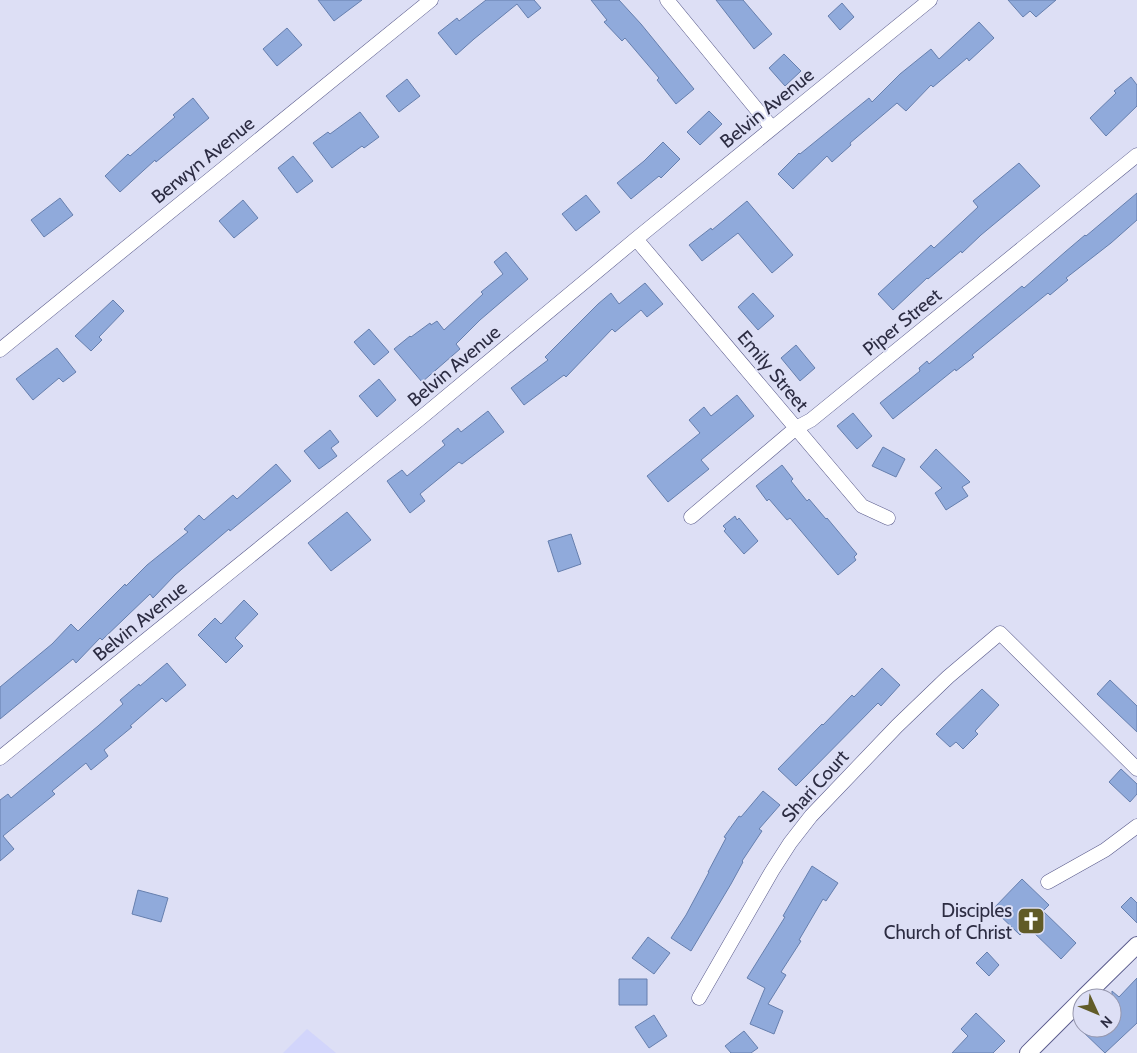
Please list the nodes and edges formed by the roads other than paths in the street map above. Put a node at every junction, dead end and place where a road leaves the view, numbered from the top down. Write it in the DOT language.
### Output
graph roads {
  1 [pos="431,0"];
  2 [pos="667,0"];
  3 [pos="930,0"];
  4 [pos="772,128"];
  5 [pos="1137,155"];
  6 [pos="636,238"];
  7 [pos="0,350"];
  8 [pos="796,428"];
  9 [pos="691,517"];
  10 [pos="888,518"];
  11 [pos="0,758"];
  12 [pos="1137,769"];
  13 [pos="1137,826"];
  14 [pos="1048,882"];
  15 [pos="1137,944"];
  16 [pos="1094,988"];
  17 [pos="699,998"];
  18 [pos="1072,1010"];
  19 [pos="1028,1053"];
  1 -- 7 [label="street, Berwyn Avenue"];
  2 -- 4 [label="street"];
  3 -- 4 [label="street, Belvin Avenue"];
  4 -- 6 [label="street, Belvin Avenue"];
  5 -- 8 [label="street, Piper Street"];
  6 -- 8 [label="street, Emily Street"];
  6 -- 11 [label="street, Belvin Avenue"];
  8 -- 9 [label="street, Piper Street"];
  8 -- 10 [label="street, Emily Street"];
  12 -- 17 [label="street, Shari Court"];
  13 -- 14 [label="street"];
  15 -- 16 [label="street"];
  18 -- 19 [label="street"];
}
